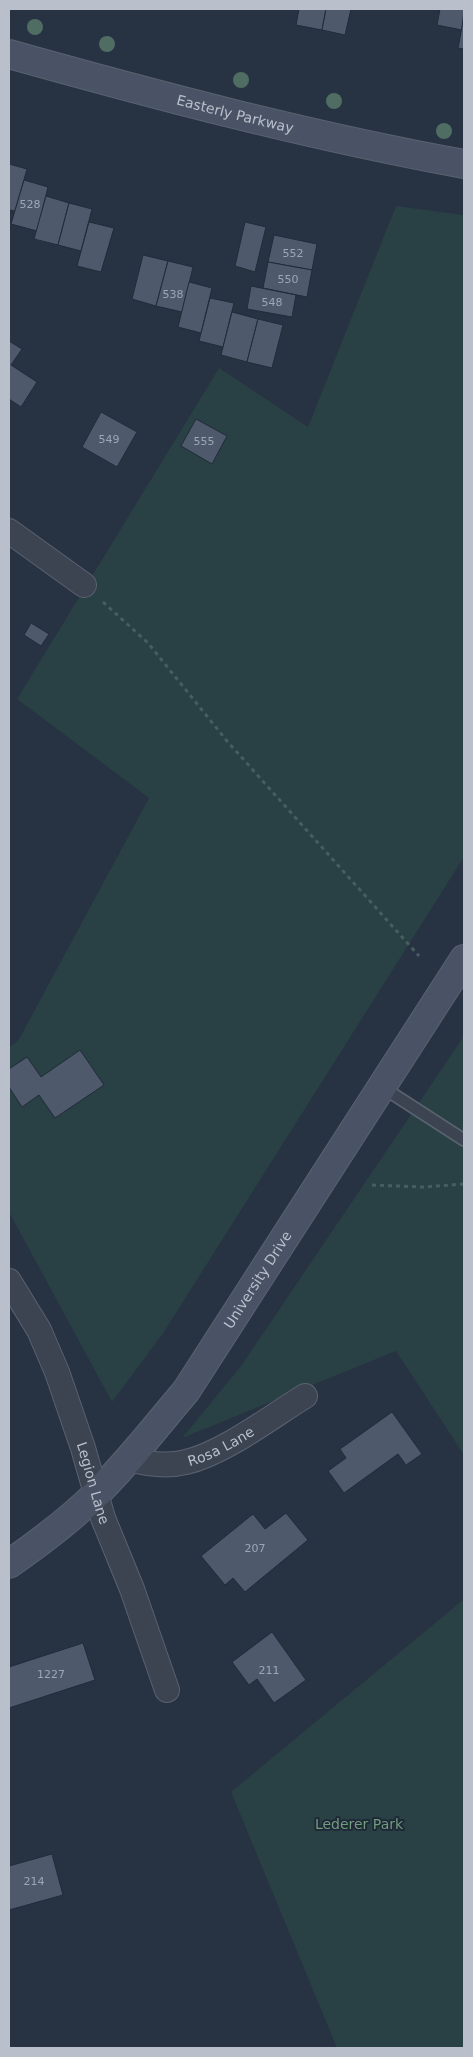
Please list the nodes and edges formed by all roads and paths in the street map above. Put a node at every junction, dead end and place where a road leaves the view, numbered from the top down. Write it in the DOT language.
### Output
graph roads {
  1 [pos="9,54"];
  2 [pos="464,164"];
  3 [pos="9,531"];
  4 [pos="84,585"];
  5 [pos="419,956"];
  6 [pos="464,959"];
  7 [pos="382,1087"];
  8 [pos="464,1140"];
  9 [pos="464,1184"];
  10 [pos="372,1185"];
  11 [pos="9,1281"];
  12 [pos="305,1396"];
  13 [pos="129,1459"];
  14 [pos="96,1494"];
  15 [pos="9,1564"];
  16 [pos="167,1690"];
  1 -- 2 [label="main road, Easterly Parkway"];
  3 -- 4 [label="street"];
  4 -- 5 [label="path"];
  6 -- 7 [label="main road, University Drive"];
  7 -- 8 [label="lane"];
  7 -- 13 [label="main road, University Drive"];
  9 -- 10 [label="path"];
  11 -- 14 [label="street, Legion Lane"];
  12 -- 13 [label="street, Rosa Lane"];
  13 -- 14 [label="main road, University Drive"];
  14 -- 15 [label="main road, University Drive"];
  14 -- 16 [label="street, Legion Lane"];
}
